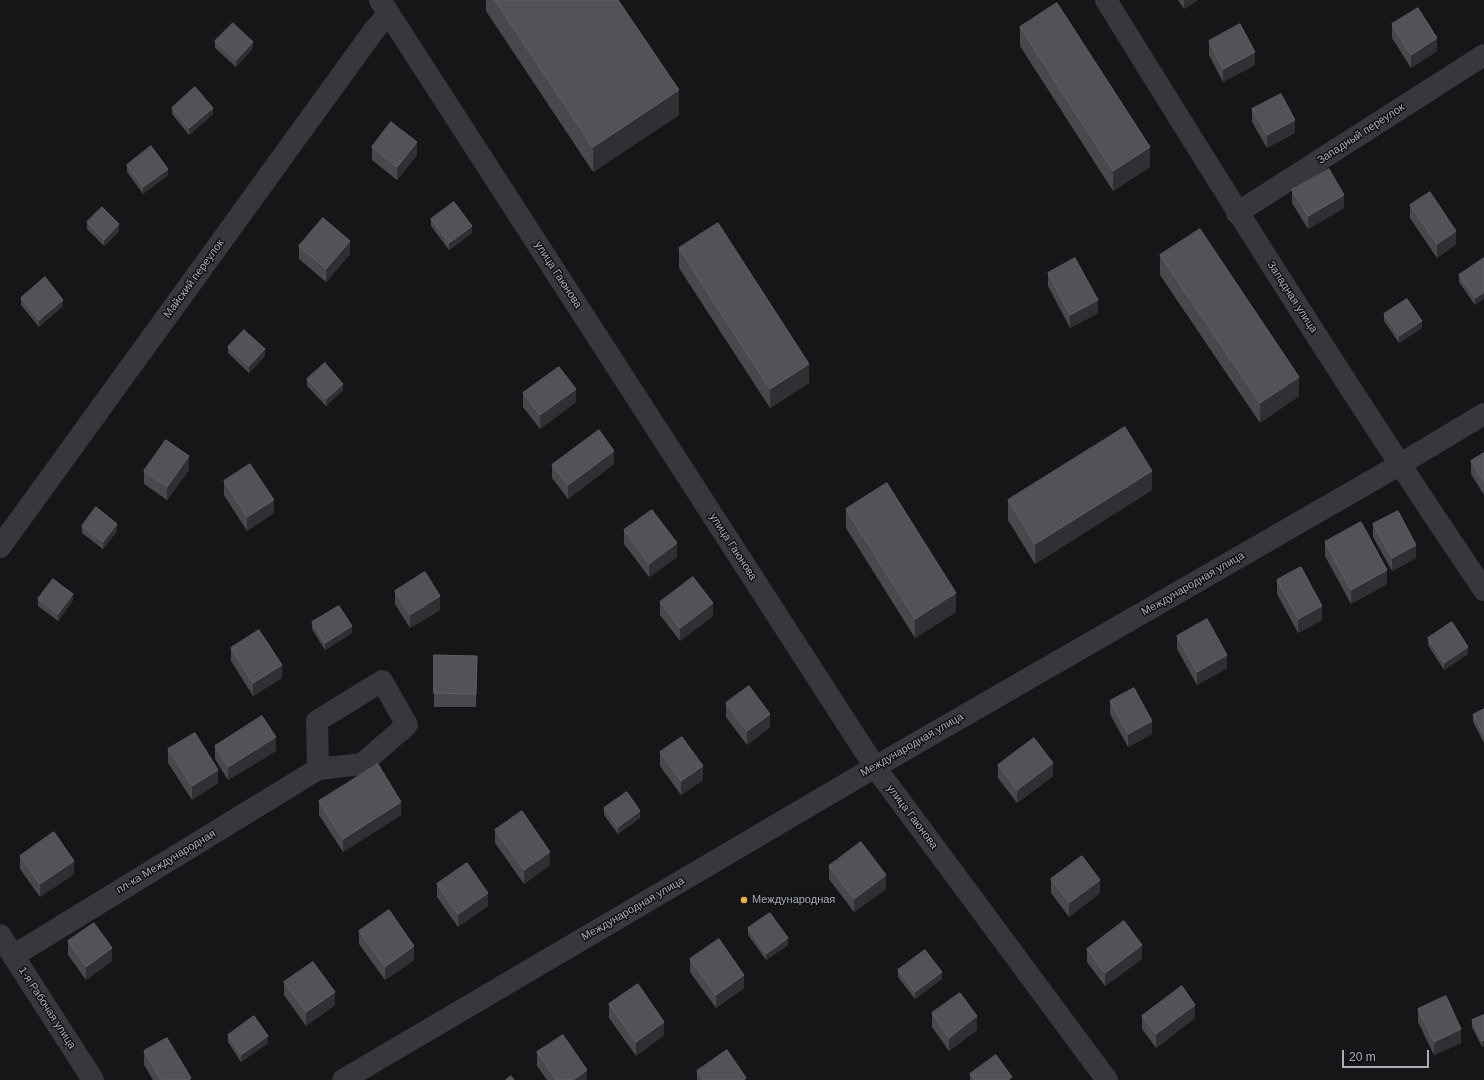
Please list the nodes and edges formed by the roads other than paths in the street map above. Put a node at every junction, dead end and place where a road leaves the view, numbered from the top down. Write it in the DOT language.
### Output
graph roads {
  1 [pos="1106,0"];
  2 [pos="385,7"];
  3 [pos="1484,55"];
  4 [pos="1238,213"];
  5 [pos="1484,414"];
  6 [pos="1399,465"];
  7 [pos="0,547"];
  8 [pos="1484,590"];
  9 [pos="875,767"];
  10 [pos="318,769"];
  11 [pos="0,935"];
  12 [pos="13,956"];
  13 [pos="93,1080"];
  14 [pos="342,1080"];
  15 [pos="1107,1080"];
  1 -- 4 [label="street, Западная улица"];
  2 -- 7 [label="street, Майский переулок"];
  2 -- 9 [label="street, улица Гаюнова"];
  3 -- 4 [label="street, Западный переулок"];
  4 -- 6 [label="street, Западная улица"];
  5 -- 6 [label="street, Международная улица"];
  6 -- 8 [label="street, Западная улица"];
  6 -- 9 [label="street, Международная улица"];
  9 -- 14 [label="street, Международная улица"];
  9 -- 15 [label="street, улица Гаюнова"];
  10 -- 10 [label="street, пл-ка Международная"];
  10 -- 12 [label="street, пл-ка Международная"];
  11 -- 12 [label="street, 1-я Рабочая улица"];
  12 -- 13 [label="street, 1-я Рабочая улица"];
}
